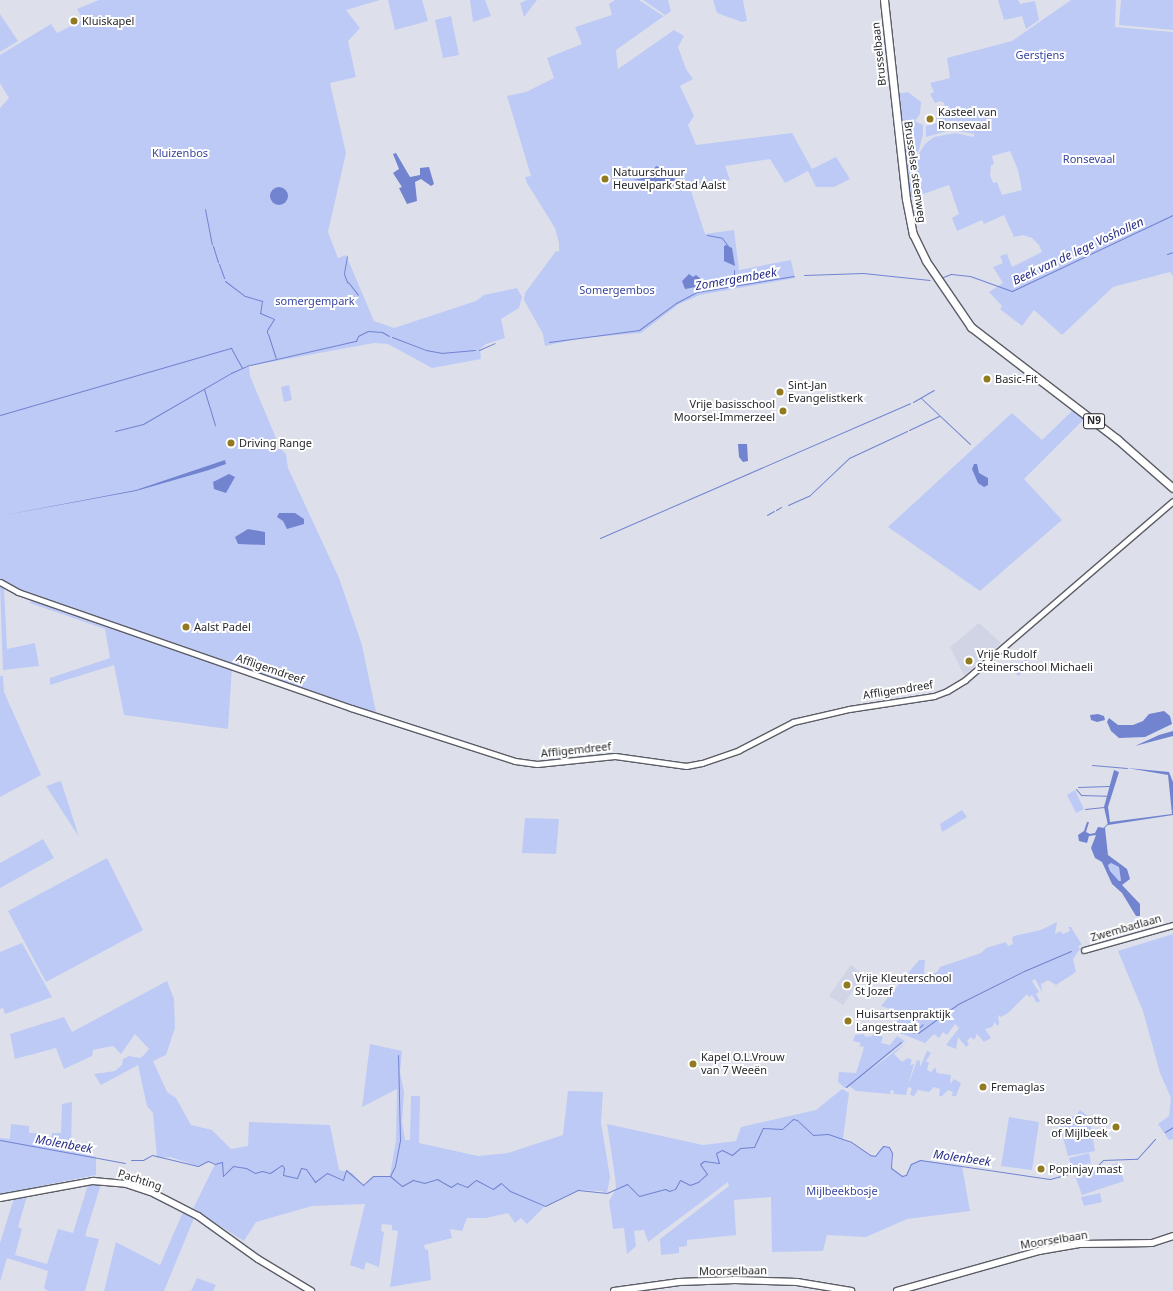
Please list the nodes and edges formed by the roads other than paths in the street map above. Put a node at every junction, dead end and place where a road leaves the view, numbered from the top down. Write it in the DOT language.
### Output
graph roads {
  1 [pos="884,0"];
  2 [pos="895,106"];
  3 [pos="1173,488"];
  4 [pos="1173,501"];
  5 [pos="0,582"];
  6 [pos="1173,925"];
  7 [pos="1084,950"];
  8 [pos="0,1198"];
  9 [pos="1173,1236"];
  10 [pos="1173,1241"];
  11 [pos="1113,1243"];
  12 [pos="311,1291"];
  13 [pos="614,1291"];
  14 [pos="851,1291"];
  15 [pos="897,1291"];
  1 -- 2 [label="main road, Brusselbaan / N9"];
  2 -- 3 [label="main road, Brusselse steenweg / N9"];
  4 -- 5 [label="street, Affligemdreef"];
  6 -- 7 [label="street, Zwembadlaan"];
  8 -- 12 [label="main road, Pachting"];
  9 -- 11 [label="main road, Moorselbaan"];
  10 -- 11 [label="main road, Moorselbaan"];
  11 -- 15 [label="main road, Moorselbaan"];
  13 -- 14 [label="main road, Moorselbaan"];
}
